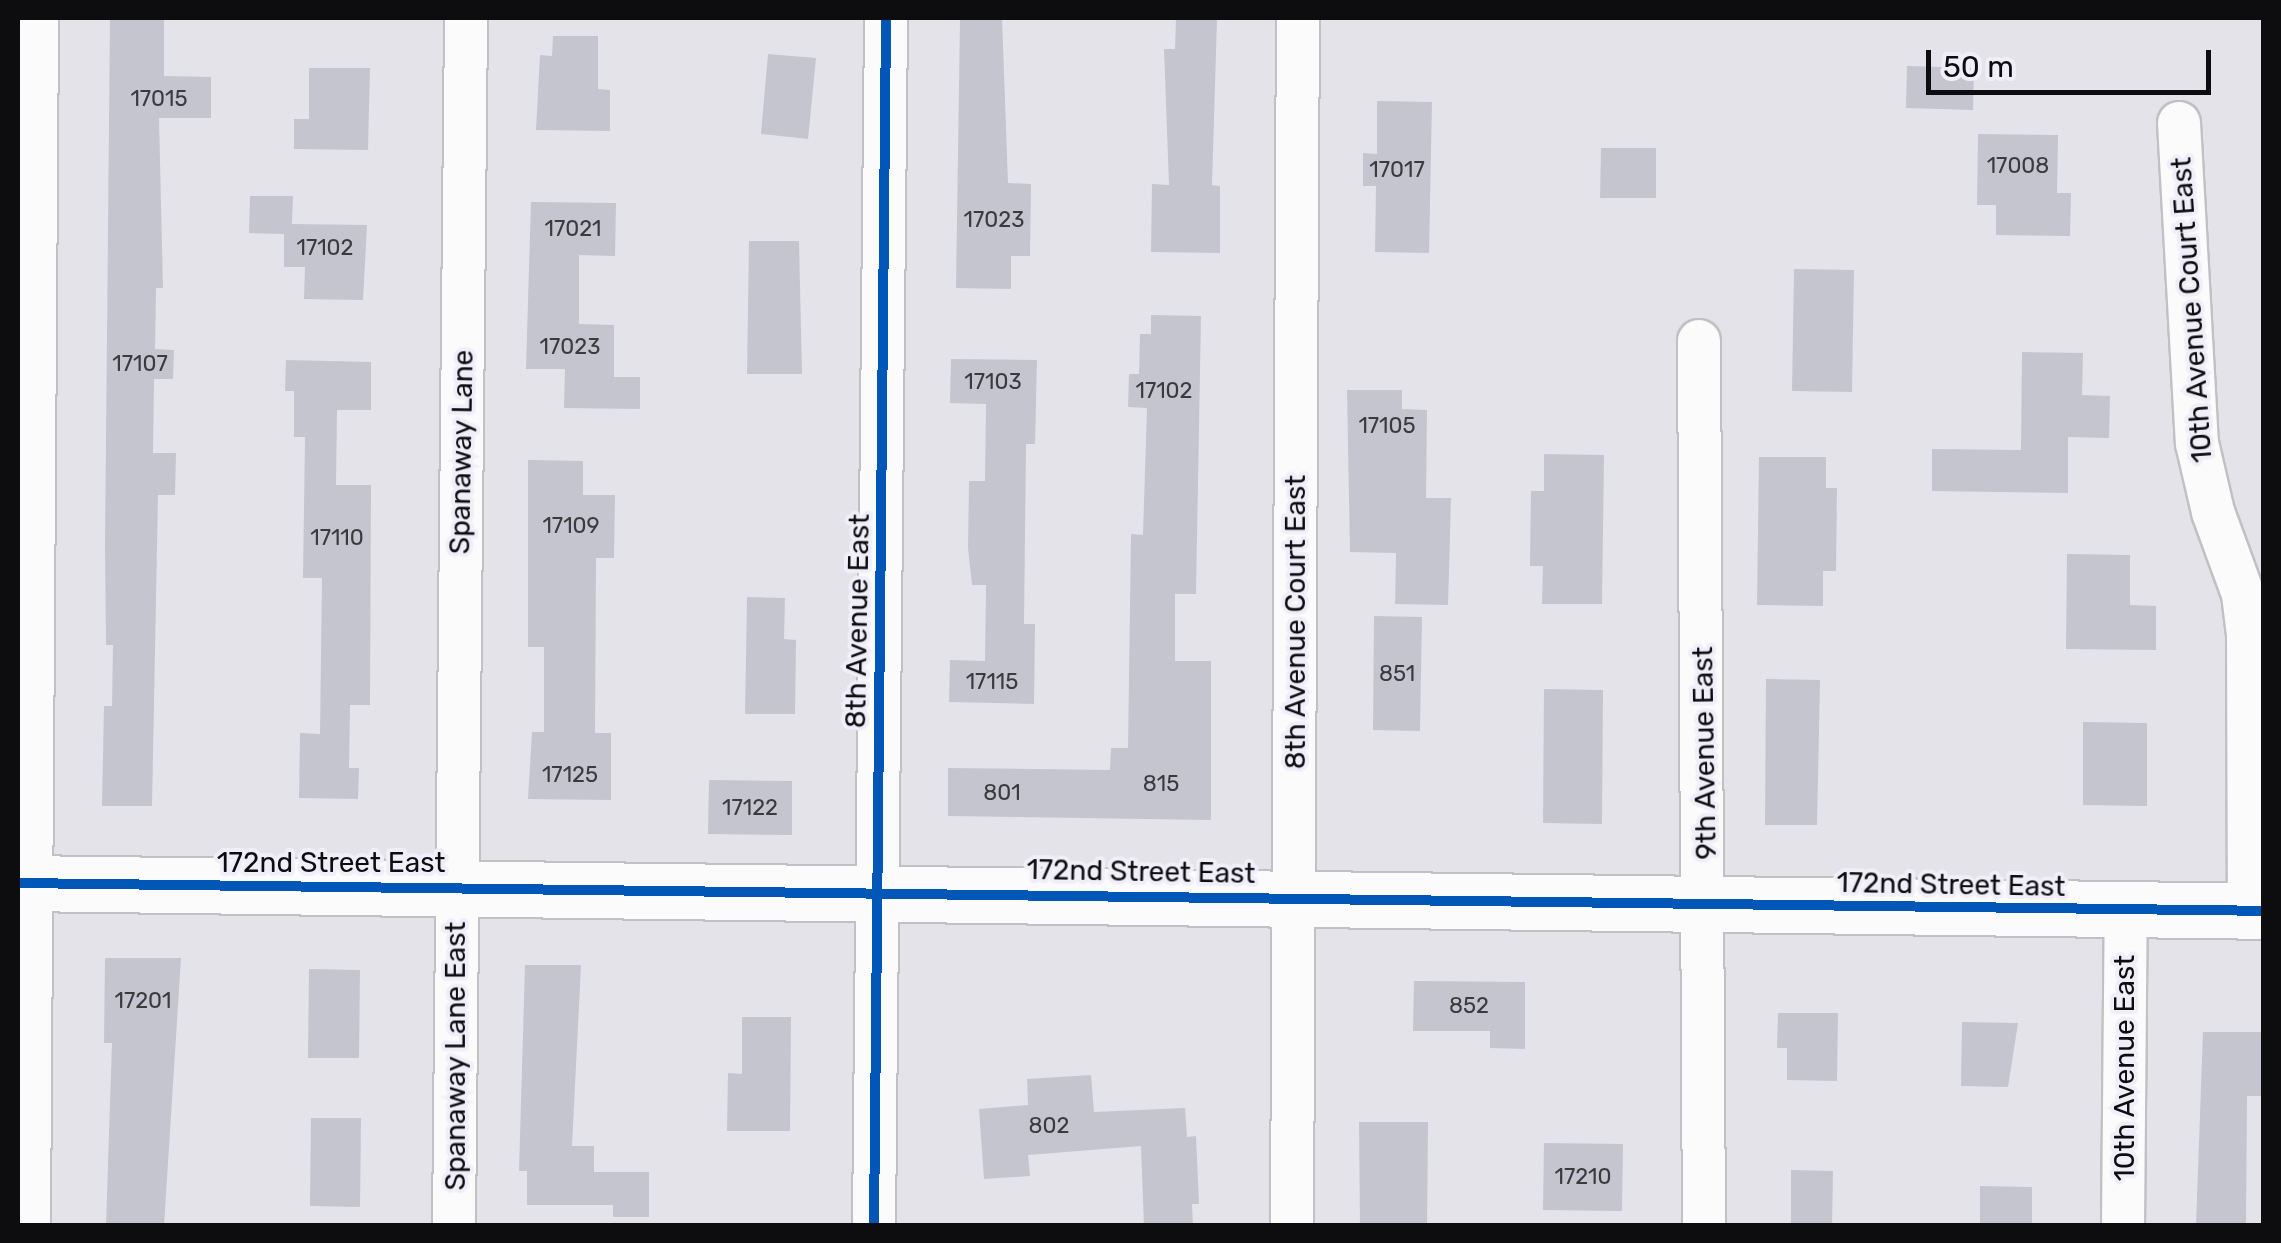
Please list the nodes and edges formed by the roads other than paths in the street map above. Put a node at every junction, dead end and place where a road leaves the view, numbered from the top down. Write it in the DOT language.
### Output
graph roads {
  1 [pos="38,18"];
  2 [pos="466,18"];
  3 [pos="886,18"];
  4 [pos="1298,18"];
  5 [pos="2178,124"];
  6 [pos="1699,341"];
  7 [pos="25,883"];
  8 [pos="457,886"];
  9 [pos="878,892"];
  10 [pos="1295,896"];
  11 [pos="1707,902"];
  12 [pos="2126,910"];
  13 [pos="2256,910"];
  14 [pos="29,1226"];
  15 [pos="454,1226"];
  16 [pos="874,1226"];
  17 [pos="1292,1226"];
  18 [pos="1704,1226"];
  19 [pos="2124,1226"];
  1 -- 7 [label="street"];
  2 -- 8 [label="street, Spanaway Lane"];
  3 -- 9 [label="street, 8th Avenue East"];
  4 -- 10 [label="street, 8th Avenue Court East"];
  5 -- 13 [label="street, 10th Avenue Court East"];
  6 -- 11 [label="street, 9th Avenue East"];
  7 -- 8 [label="street, 172nd Street East"];
  7 -- 14 [label="street"];
  8 -- 9 [label="street, 172nd Street East"];
  8 -- 15 [label="street, Spanaway Lane East"];
  9 -- 10 [label="street, 172nd Street East"];
  9 -- 16 [label="street, 8th Avenue East"];
  10 -- 11 [label="street, 172nd Street East"];
  10 -- 17 [label="street, 8th Avenue Court East"];
  11 -- 12 [label="street, 172nd Street East"];
  11 -- 18 [label="street, 9th Avenue East"];
  12 -- 13 [label="street, 172nd Street East"];
  12 -- 19 [label="street, 10th Avenue East"];
}
